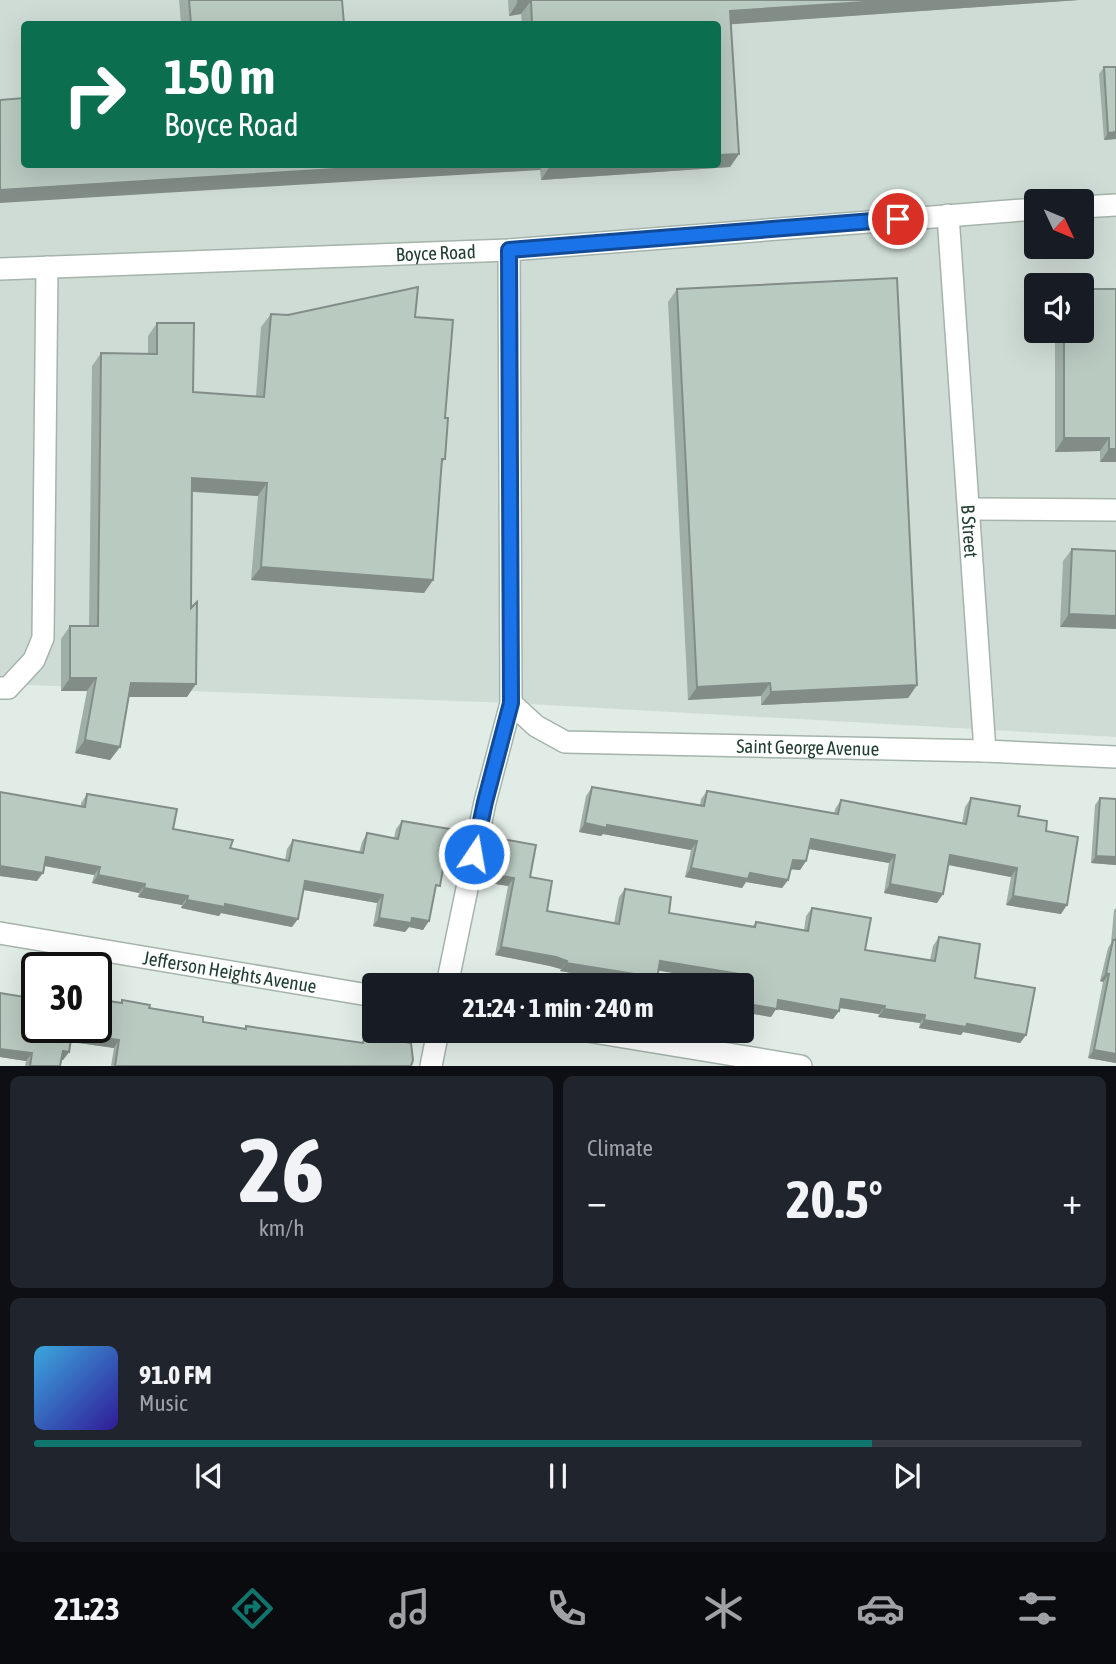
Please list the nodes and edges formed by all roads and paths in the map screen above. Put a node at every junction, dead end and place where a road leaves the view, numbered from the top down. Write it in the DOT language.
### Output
graph roads {
  1 [pos="1116,205"];
  2 [pos="1094,206"];
  3 [pos="1024,210"];
  4 [pos="948,215"];
  5 [pos="509,250"];
  6 [pos="47,267"];
  7 [pos="0,269"];
  8 [pos="970,509"];
  9 [pos="1116,510"];
  10 [pos="0,688"];
  11 [pos="511,703"];
  12 [pos="985,751"];
  13 [pos="1116,757"];
  14 [pos="0,933"];
  15 [pos="449,973"];
  16 [pos="362,994"];
  17 [pos="436,1043"];
  18 [pos="660,1043"];
  19 [pos="431,1066"];
  20 [pos="801,1066"];
  1 -- 2 [label="street"];
  3 -- 4 [label="street, Boyce Road"];
  4 -- 5 [label="street, Boyce Road"];
  4 -- 8 [label="street, B Street"];
  5 -- 6 [label="street, Boyce Road"];
  5 -- 11 [label="street"];
  6 -- 7 [label="street, Boyce Road"];
  6 -- 10 [label="street"];
  8 -- 9 [label="street"];
  8 -- 12 [label="street, B Street"];
  11 -- 12 [label="street, Saint George Avenue"];
  11 -- 15 [label="street"];
  12 -- 13 [label="street, Saint George Avenue"];
  14 -- 16 [label="street, Jefferson Heights Avenue"];
  17 -- 19 [label="street"];
  18 -- 20 [label="street"];
}
